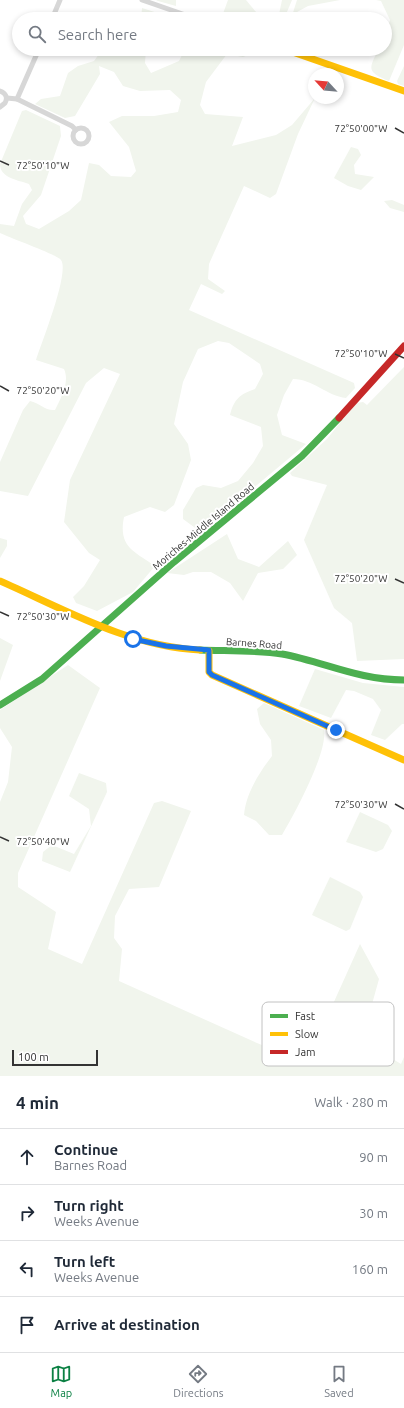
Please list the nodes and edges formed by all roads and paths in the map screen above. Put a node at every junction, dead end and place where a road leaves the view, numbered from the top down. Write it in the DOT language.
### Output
graph roads {
  1 [pos="60,0"];
  2 [pos="142,0"];
  3 [pos="55,12"];
  4 [pos="177,12"];
  5 [pos="36,56"];
  6 [pos="304,56"];
  7 [pos="0,91"];
  8 [pos="404,91"];
  9 [pos="6,98"];
  10 [pos="17,100"];
  11 [pos="0,107"];
  12 [pos="76,130"];
  13 [pos="404,346"];
  14 [pos="0,581"];
  15 [pos="102,626"];
  16 [pos="209,650"];
  17 [pos="404,680"];
  18 [pos="0,705"];
  19 [pos="404,760"];
  1 -- 3 [label="street"];
  2 -- 4 [label="street"];
  5 -- 10 [label="street"];
  6 -- 8 [label="street"];
  7 -- 9 [label="street"];
  9 -- 10 [label="street"];
  9 -- 11 [label="street"];
  10 -- 12 [label="street"];
  13 -- 15 [label="street, Moriches-Middle Island Road"];
  14 -- 15 [label="street, Barnes Road"];
  15 -- 16 [label="street, Barnes Road"];
  15 -- 18 [label="street, Moriches-Middle Island Road"];
  16 -- 17 [label="street, Barnes Road"];
  16 -- 19 [label="street"];
}
